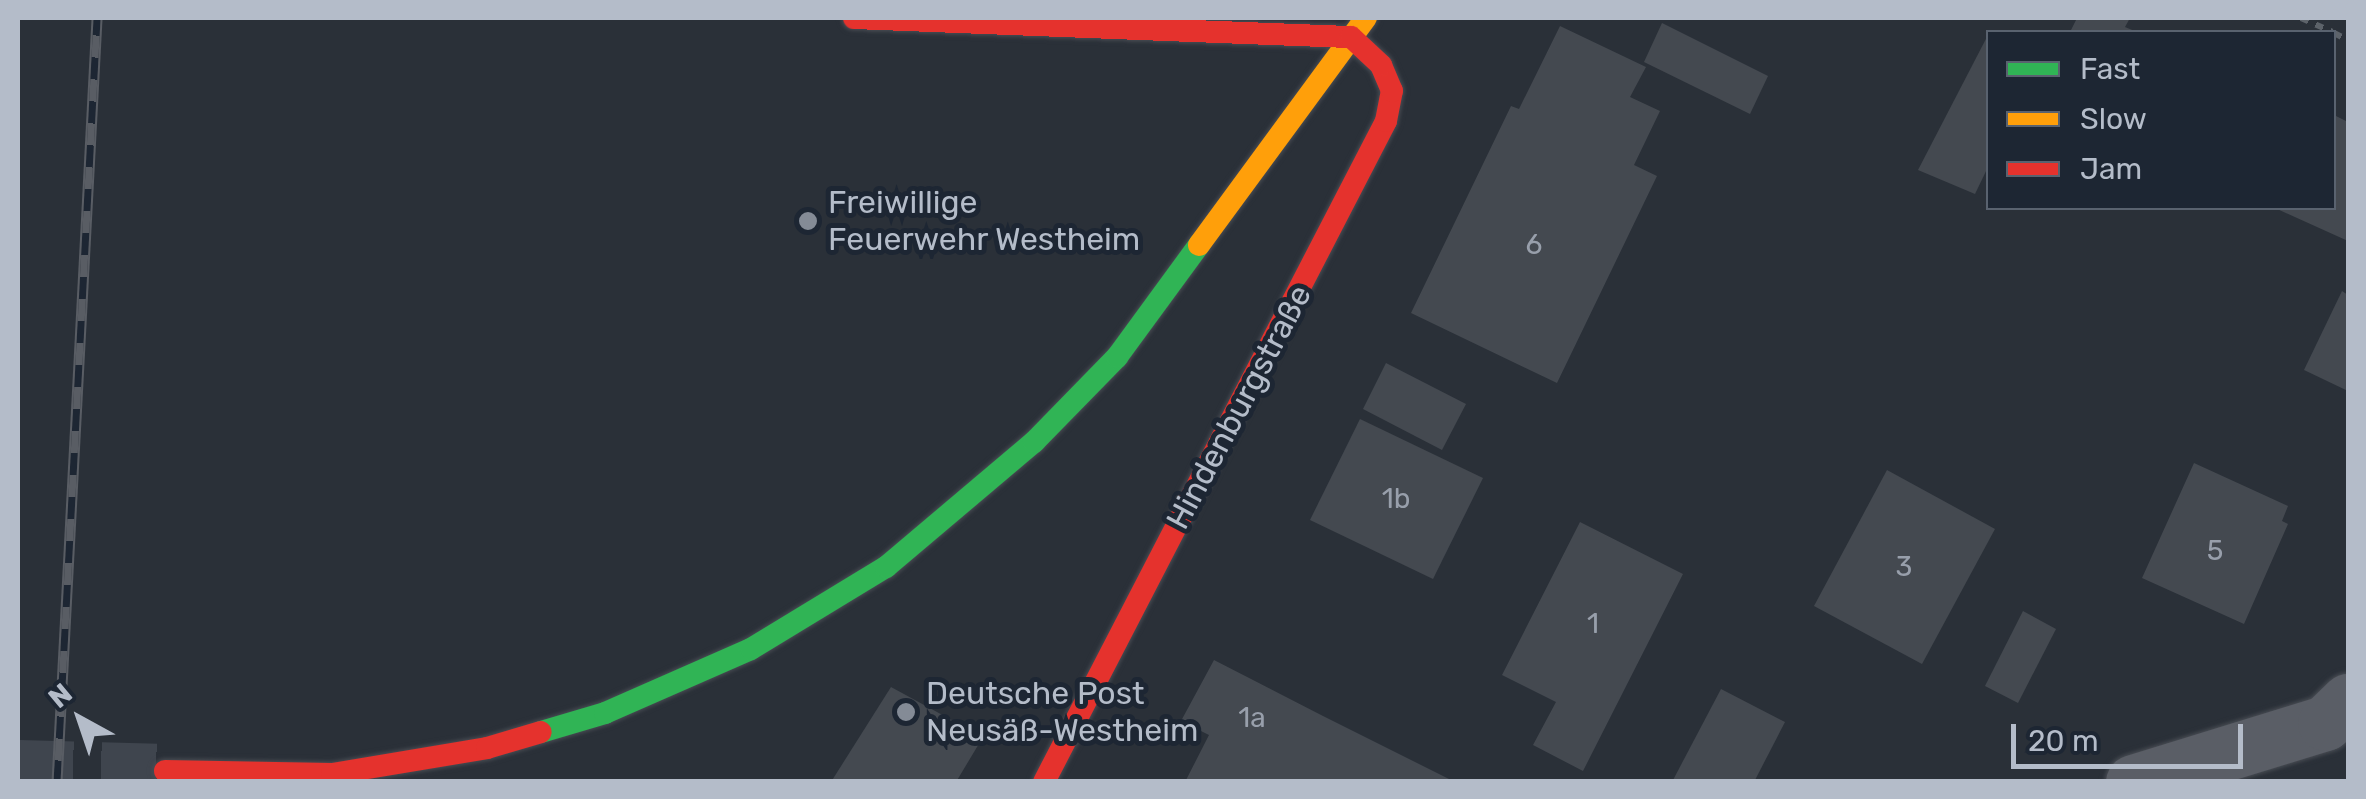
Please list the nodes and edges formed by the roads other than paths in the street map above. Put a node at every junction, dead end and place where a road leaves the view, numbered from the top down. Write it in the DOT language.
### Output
graph roads {
  1 [pos="854,18"];
  2 [pos="1366,18"];
  3 [pos="1352,37"];
  4 [pos="2348,700"];
  5 [pos="165,771"];
  6 [pos="403,774"];
  7 [pos="1044,782"];
  8 [pos="2133,782"];
  1 -- 3 [label="street"];
  2 -- 3 [label="street"];
  3 -- 6 [label="street"];
  3 -- 7 [label="street, Hindenburgstraße"];
  4 -- 8 [label="street"];
  5 -- 6 [label="street"];
}
